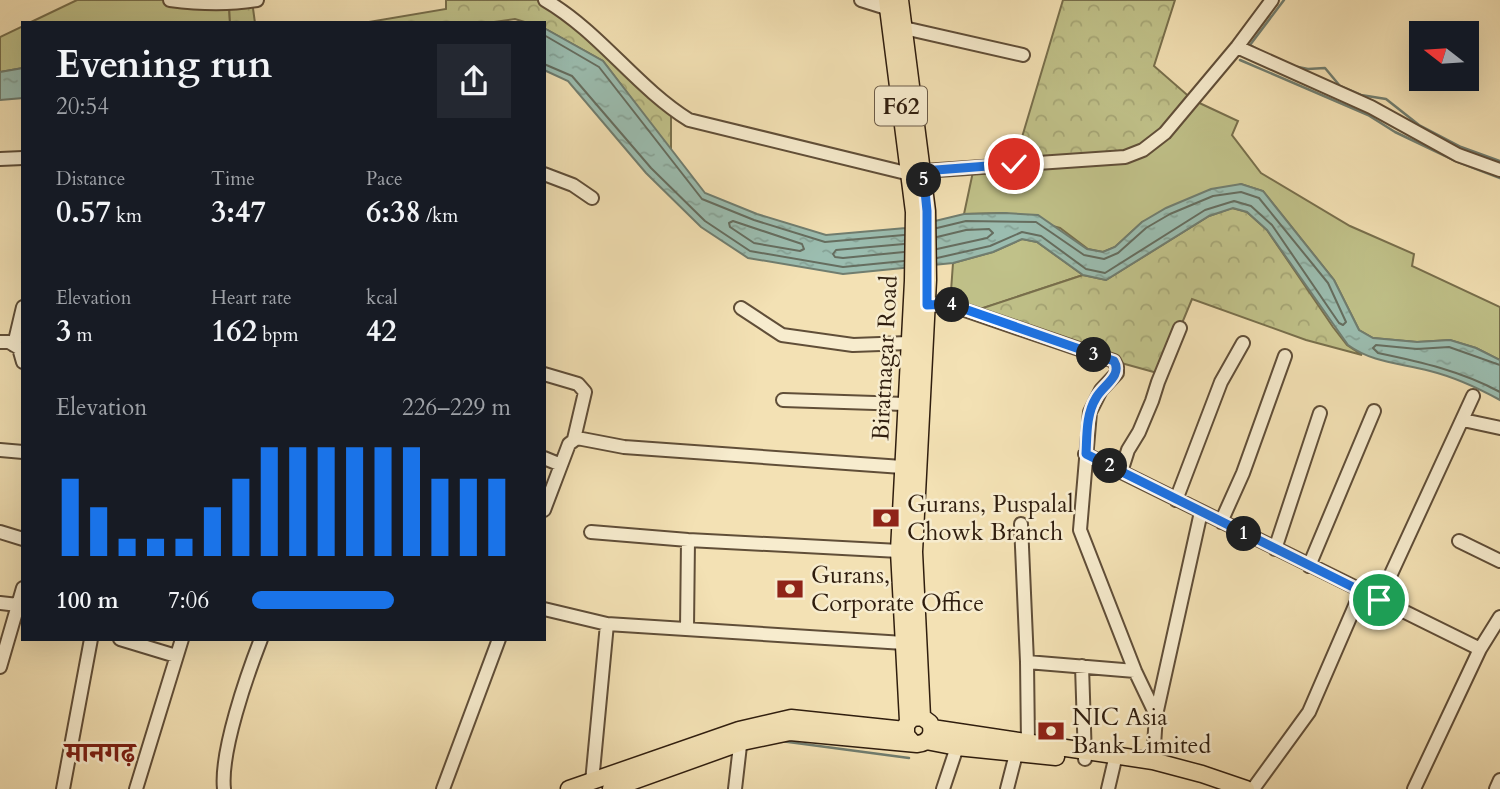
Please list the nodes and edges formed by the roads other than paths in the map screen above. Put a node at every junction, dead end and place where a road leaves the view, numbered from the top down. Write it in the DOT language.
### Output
graph roads {
  1 [pos="170,0"];
  2 [pos="257,0"];
  3 [pos="545,0"];
  4 [pos="861,0"];
  5 [pos="1272,0"];
  6 [pos="897,10"];
  7 [pos="1237,47"];
  8 [pos="1023,55"];
  9 [pos="21,158"];
  10 [pos="0,159"];
  11 [pos="1500,170"];
  12 [pos="917,172"];
  13 [pos="546,175"];
  14 [pos="592,198"];
  15 [pos="920,281"];
  16 [pos="927,305"];
  17 [pos="741,308"];
  18 [pos="21,315"];
  19 [pos="1180,328"];
  20 [pos="0,342"];
  21 [pos="908,343"];
  22 [pos="1243,344"];
  23 [pos="14,345"];
  24 [pos="21,355"];
  25 [pos="1285,356"];
  26 [pos="546,375"];
  27 [pos="1473,396"];
  28 [pos="783,400"];
  29 [pos="905,404"];
  30 [pos="1374,411"];
  31 [pos="1320,413"];
  32 [pos="1463,420"];
  33 [pos="1500,428"];
  34 [pos="575,439"];
  35 [pos="0,450"];
  36 [pos="21,452"];
  37 [pos="1086,454"];
  38 [pos="546,459"];
  39 [pos="561,465"];
  40 [pos="902,467"];
  41 [pos="1121,472"];
  42 [pos="1176,500"];
  43 [pos="546,505"];
  44 [pos="1201,512"];
  45 [pos="1221,522"];
  46 [pos="1021,524"];
  47 [pos="591,531"];
  48 [pos="0,532"];
  49 [pos="21,538"];
  50 [pos="688,540"];
  51 [pos="1459,541"];
  52 [pos="1275,549"];
  53 [pos="899,551"];
  54 [pos="1500,561"];
  55 [pos="1309,566"];
  56 [pos="1361,592"];
  57 [pos="21,595"];
  58 [pos="1379,600"];
  59 [pos="0,603"];
  60 [pos="18,605"];
  61 [pos="546,609"];
  62 [pos="1500,617"];
  63 [pos="607,624"];
  64 [pos="687,628"];
  65 [pos="91,641"];
  66 [pos="127,641"];
  67 [pos="181,641"];
  68 [pos="260,641"];
  69 [pos="498,641"];
  70 [pos="904,643"];
  71 [pos="1480,649"];
  72 [pos="176,656"];
  73 [pos="1027,662"];
  74 [pos="1082,666"];
  75 [pos="0,667"];
  76 [pos="1135,671"];
  77 [pos="1156,715"];
  78 [pos="918,730"];
  79 [pos="741,736"];
  80 [pos="957,747"];
  81 [pos="1022,749"];
  82 [pos="1085,755"];
  83 [pos="1115,759"];
  84 [pos="1153,761"];
  85 [pos="1500,780"];
  86 [pos="592,782"];
  87 [pos="635,785"];
  88 [pos="63,789"];
  89 [pos="136,789"];
  90 [pos="224,789"];
  91 [pos="443,789"];
  92 [pos="569,789"];
  93 [pos="611,789"];
  94 [pos="735,789"];
  95 [pos="943,789"];
  96 [pos="1007,789"];
  97 [pos="1108,789"];
  98 [pos="1216,789"];
  99 [pos="1246,789"];
  100 [pos="1253,789"];
  101 [pos="1415,789"];
  102 [pos="1496,789"];
  1 -- 2 [label="street"];
  3 -- 12 [label="street"];
  4 -- 6 [label="street"];
  5 -- 7 [label="street"];
  6 -- 8 [label="street"];
  6 -- 12 [label="main road, Biratnagar Road / F62"];
  6 -- 12 [label="main road, Biratnagar Road / F62"];
  7 -- 11 [label="street"];
  7 -- 12 [label="street"];
  9 -- 10 [label="street"];
  12 -- 15 [label="main road, Biratnagar Road / F62"];
  13 -- 14 [label="street"];
  15 -- 16 [label="main road, Biratnagar Road / F62"];
  15 -- 21 [label="main road, Biratnagar Road / F62"];
  16 -- 37 [label="street"];
  16 -- 78 [label="main road, Biratnagar Road / F62"];
  17 -- 21 [label="street"];
  18 -- 23 [label="street"];
  19 -- 41 [label="street"];
  20 -- 23 [label="street"];
  21 -- 29 [label="main road, Biratnagar Road / F62"];
  22 -- 42 [label="street"];
  23 -- 24 [label="street"];
  25 -- 45 [label="street"];
  26 -- 34 [label="street"];
  27 -- 32 [label="street"];
  28 -- 29 [label="street"];
  29 -- 40 [label="main road, Biratnagar Road / F62"];
  30 -- 55 [label="street"];
  31 -- 52 [label="street"];
  32 -- 33 [label="street"];
  32 -- 58 [label="street"];
  34 -- 39 [label="street"];
  34 -- 40 [label="street"];
  35 -- 36 [label="street"];
  37 -- 41 [label="street"];
  37 -- 76 [label="street"];
  38 -- 39 [label="street"];
  39 -- 43 [label="street"];
  40 -- 53 [label="main road, Biratnagar Road / F62"];
  41 -- 42 [label="street"];
  42 -- 44 [label="street"];
  44 -- 45 [label="street"];
  44 -- 77 [label="street"];
  45 -- 52 [label="street"];
  46 -- 73 [label="street"];
  47 -- 50 [label="street"];
  48 -- 49 [label="street"];
  50 -- 53 [label="street"];
  50 -- 64 [label="street"];
  51 -- 54 [label="street"];
  52 -- 55 [label="street"];
  53 -- 70 [label="main road, Biratnagar Road / F62"];
  55 -- 56 [label="street"];
  56 -- 58 [label="street"];
  56 -- 100 [label="street"];
  57 -- 60 [label="street"];
  58 -- 71 [label="street"];
  59 -- 60 [label="street"];
  60 -- 75 [label="street"];
  61 -- 63 [label="street"];
  62 -- 71 [label="street"];
  63 -- 64 [label="street"];
  63 -- 86 [label="street"];
  64 -- 70 [label="street"];
  65 -- 88 [label="street"];
  66 -- 72 [label="street"];
  67 -- 72 [label="street"];
  68 -- 90 [label="street"];
  69 -- 91 [label="street"];
  70 -- 78 [label="main road, Biratnagar Road / F62"];
  71 -- 101 [label="street"];
  72 -- 89 [label="street"];
  73 -- 74 [label="street"];
  73 -- 81 [label="street"];
  74 -- 76 [label="street"];
  74 -- 82 [label="street"];
  76 -- 77 [label="street"];
  77 -- 84 [label="street"];
  78 -- 79 [label="main road"];
  78 -- 80 [label="main road"];
  78 -- 81 [label="main road"];
  79 -- 86 [label="main road"];
  79 -- 87 [label="main road"];
  79 -- 94 [label="street"];
  80 -- 81 [label="main road"];
  80 -- 95 [label="street"];
  81 -- 82 [label="main road"];
  81 -- 96 [label="street"];
  82 -- 83 [label="main road"];
  83 -- 84 [label="main road"];
  83 -- 97 [label="street"];
  83 -- 98 [label="main road"];
  84 -- 99 [label="main road"];
  85 -- 102 [label="street"];
  86 -- 92 [label="main road"];
  87 -- 93 [label="main road"];
}
